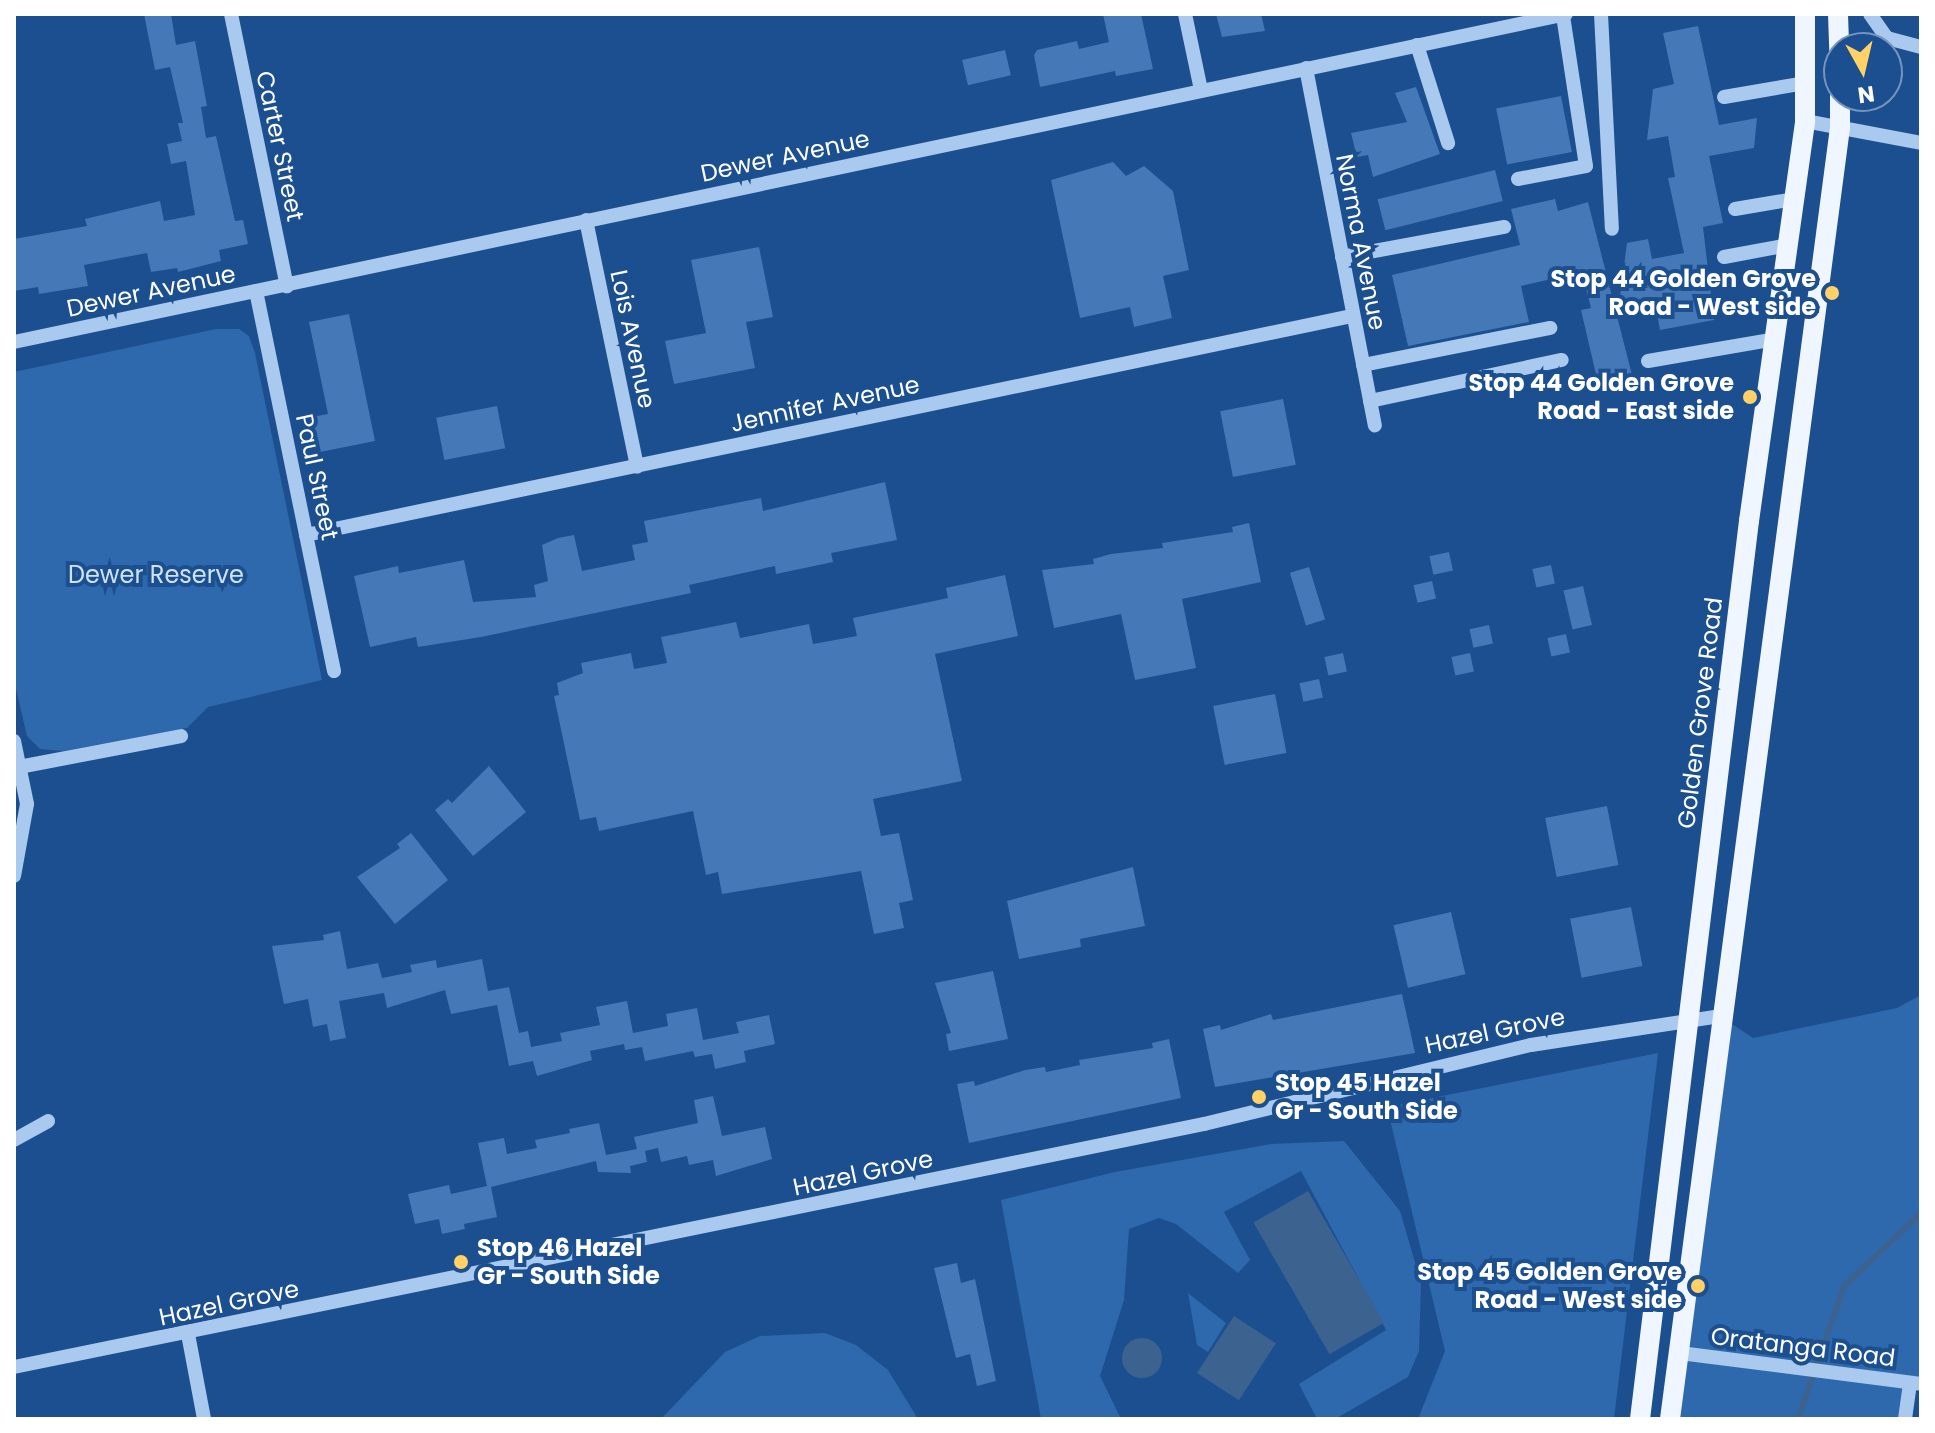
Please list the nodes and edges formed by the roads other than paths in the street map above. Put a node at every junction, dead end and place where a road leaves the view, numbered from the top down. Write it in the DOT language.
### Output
graph roads {
  1 [pos="231,14"];
  2 [pos="1185,14"];
  3 [pos="1564,14"];
  4 [pos="1601,14"];
  5 [pos="1805,14"];
  6 [pos="1870,14"];
  7 [pos="1417,45"];
  8 [pos="1921,47"];
  9 [pos="1306,68"];
  10 [pos="1805,83"];
  11 [pos="1201,90"];
  12 [pos="1724,97"];
  13 [pos="1840,112"];
  14 [pos="1805,121"];
  15 [pos="1840,127"];
  16 [pos="1448,143"];
  17 [pos="1921,143"];
  18 [pos="1518,179"];
  19 [pos="1794,199"];
  20 [pos="1735,209"];
  21 [pos="586,220"];
  22 [pos="1504,227"];
  23 [pos="1612,229"];
  24 [pos="1788,245"];
  25 [pos="1342,257"];
  26 [pos="1724,257"];
  27 [pos="287,286"];
  28 [pos="256,291"];
  29 [pos="1352,316"];
  30 [pos="1550,328"];
  31 [pos="1775,339"];
  32 [pos="14,342"];
  33 [pos="1562,360"];
  34 [pos="1648,361"];
  35 [pos="1363,365"];
  36 [pos="1370,401"];
  37 [pos="1375,425"];
  38 [pos="637,467"];
  39 [pos="306,535"];
  40 [pos="334,671"];
  41 [pos="181,736"];
  42 [pos="14,741"];
  43 [pos="19,767"];
  44 [pos="14,876"];
  45 [pos="1720,1016"];
  46 [pos="1690,1020"];
  47 [pos="48,1121"];
  48 [pos="14,1140"];
  49 [pos="188,1334"];
  50 [pos="1648,1348"];
  51 [pos="1680,1353"];
  52 [pos="14,1367"];
  53 [pos="1915,1384"];
  54 [pos="204,1419"];
  55 [pos="1640,1419"];
  56 [pos="1670,1419"];
  57 [pos="1905,1419"];
  1 -- 27 [label="street, Carter Street"];
  2 -- 11 [label="street"];
  3 -- 7 [label="street, Dewer Avenue"];
  3 -- 18 [label="street"];
  4 -- 23 [label="street"];
  5 -- 10 [label="main road, Golden Grove Road"];
  6 -- 8 [label="street"];
  7 -- 9 [label="street, Dewer Avenue"];
  7 -- 16 [label="street"];
  9 -- 11 [label="street, Dewer Avenue"];
  9 -- 25 [label="street, Norma Avenue"];
  10 -- 12 [label="street"];
  10 -- 14 [label="main road, Golden Grove Road"];
  11 -- 21 [label="street, Dewer Avenue"];
  13 -- 15 [label="main road"];
  14 -- 15 [label="street"];
  14 -- 19 [label="main road, Golden Grove Road"];
  15 -- 17 [label="street"];
  15 -- 45 [label="main road"];
  19 -- 20 [label="street"];
  19 -- 24 [label="main road, Golden Grove Road"];
  21 -- 27 [label="street, Dewer Avenue"];
  21 -- 38 [label="street, Lois Avenue"];
  22 -- 25 [label="street"];
  24 -- 26 [label="street"];
  24 -- 31 [label="main road, Golden Grove Road"];
  25 -- 29 [label="street, Norma Avenue"];
  27 -- 28 [label="street, Dewer Avenue"];
  28 -- 32 [label="street, Dewer Avenue"];
  28 -- 39 [label="street, Paul Street"];
  29 -- 35 [label="street, Norma Avenue"];
  29 -- 38 [label="street, Jennifer Avenue"];
  30 -- 35 [label="street"];
  31 -- 34 [label="street"];
  31 -- 46 [label="main road, Golden Grove Road"];
  33 -- 36 [label="street"];
  35 -- 36 [label="street, Norma Avenue"];
  36 -- 37 [label="street, Norma Avenue"];
  38 -- 39 [label="street, Jennifer Avenue"];
  39 -- 40 [label="street, Paul Street"];
  41 -- 43 [label="street"];
  42 -- 43 [label="street"];
  43 -- 44 [label="street"];
  45 -- 46 [label="street, Hazel Grove"];
  45 -- 51 [label="main road"];
  46 -- 49 [label="street, Hazel Grove"];
  46 -- 50 [label="main road, Golden Grove Road"];
  47 -- 48 [label="street"];
  49 -- 52 [label="street, Hazel Grove"];
  49 -- 54 [label="street"];
  50 -- 51 [label="main road"];
  50 -- 55 [label="main road, Golden Grove Road"];
  51 -- 53 [label="street, Oratanga Road"];
  51 -- 56 [label="main road"];
  53 -- 57 [label="street"];
}
